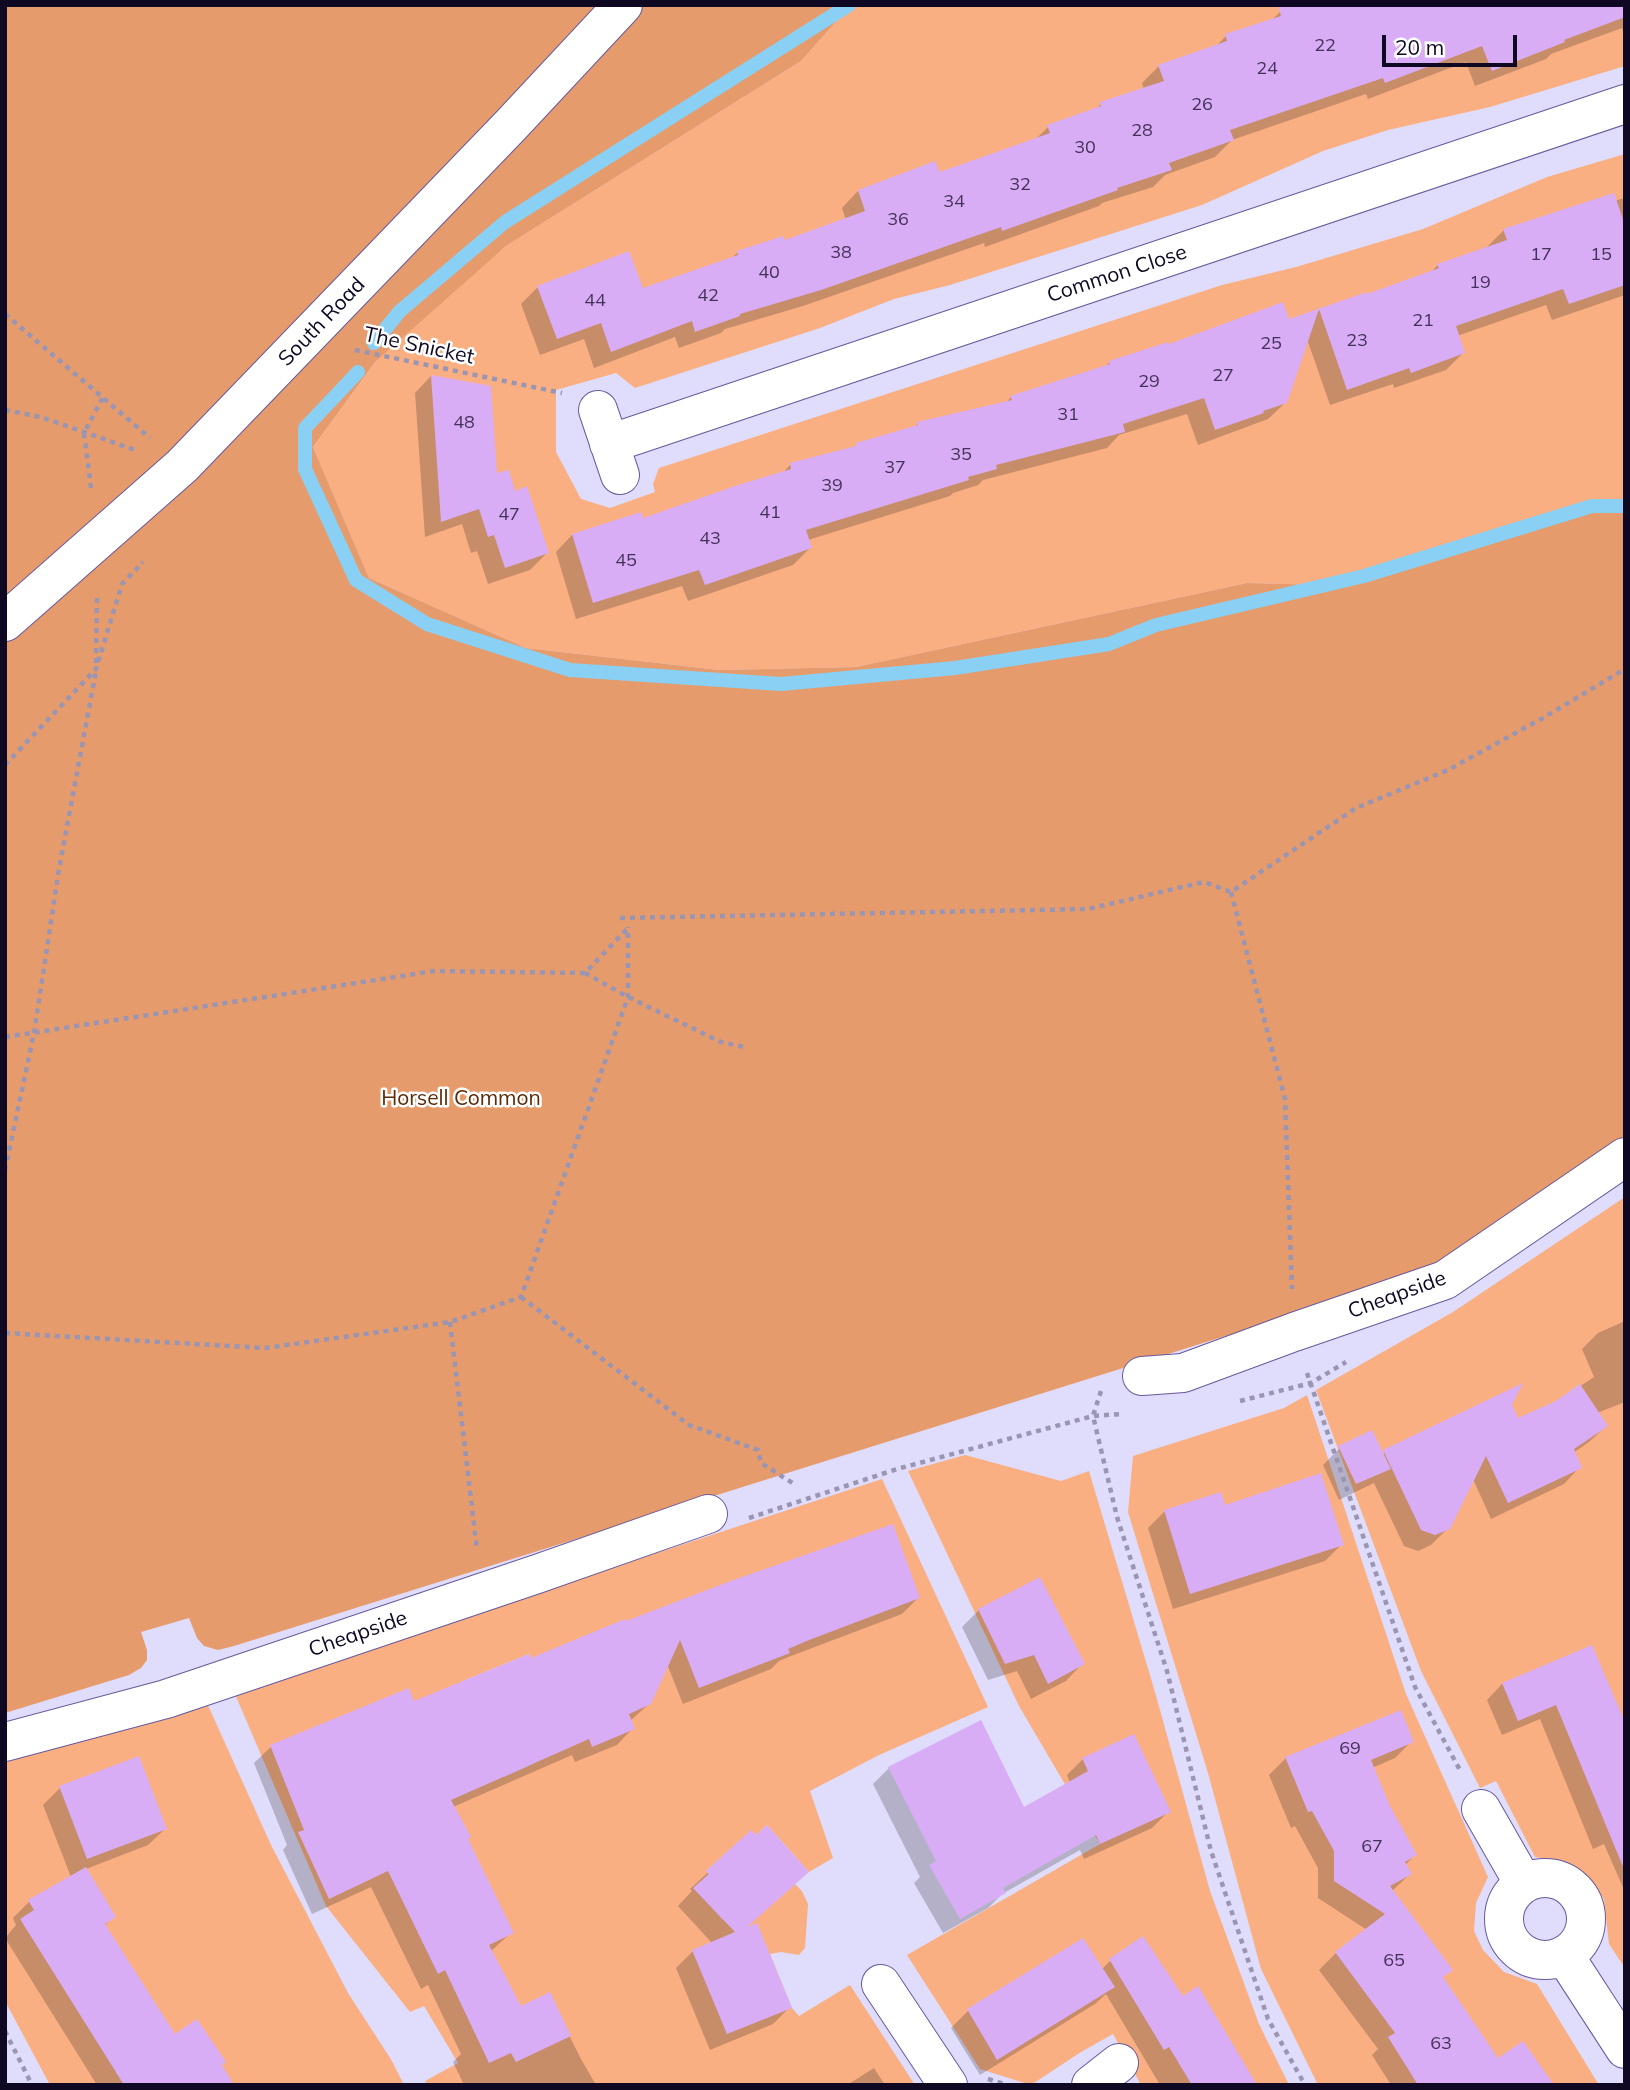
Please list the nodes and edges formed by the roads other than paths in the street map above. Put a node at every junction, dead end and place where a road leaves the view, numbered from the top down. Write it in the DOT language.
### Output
graph roads {
  1 [pos="623,5"];
  2 [pos="1625,104"];
  3 [pos="609,443"];
  4 [pos="5,622"];
  5 [pos="1625,1157"];
  6 [pos="1142,1376"];
  7 [pos="724,1517"];
  8 [pos="5,1742"];
  9 [pos="1481,1810"];
  10 [pos="1524,1884"];
  11 [pos="1564,1955"];
  12 [pos="880,1984"];
  13 [pos="1625,2049"];
  14 [pos="948,2085"];
  1 -- 4 [label="street, South Road"];
  2 -- 3 [label="street, Common Close"];
  5 -- 6 [label="street, Cheapside"];
  7 -- 8 [label="street, Cheapside"];
  9 -- 10 [label="street"];
  10 -- 11 [label="street"];
  10 -- 11 [label="street"];
  11 -- 13 [label="street"];
  12 -- 14 [label="street"];
}
